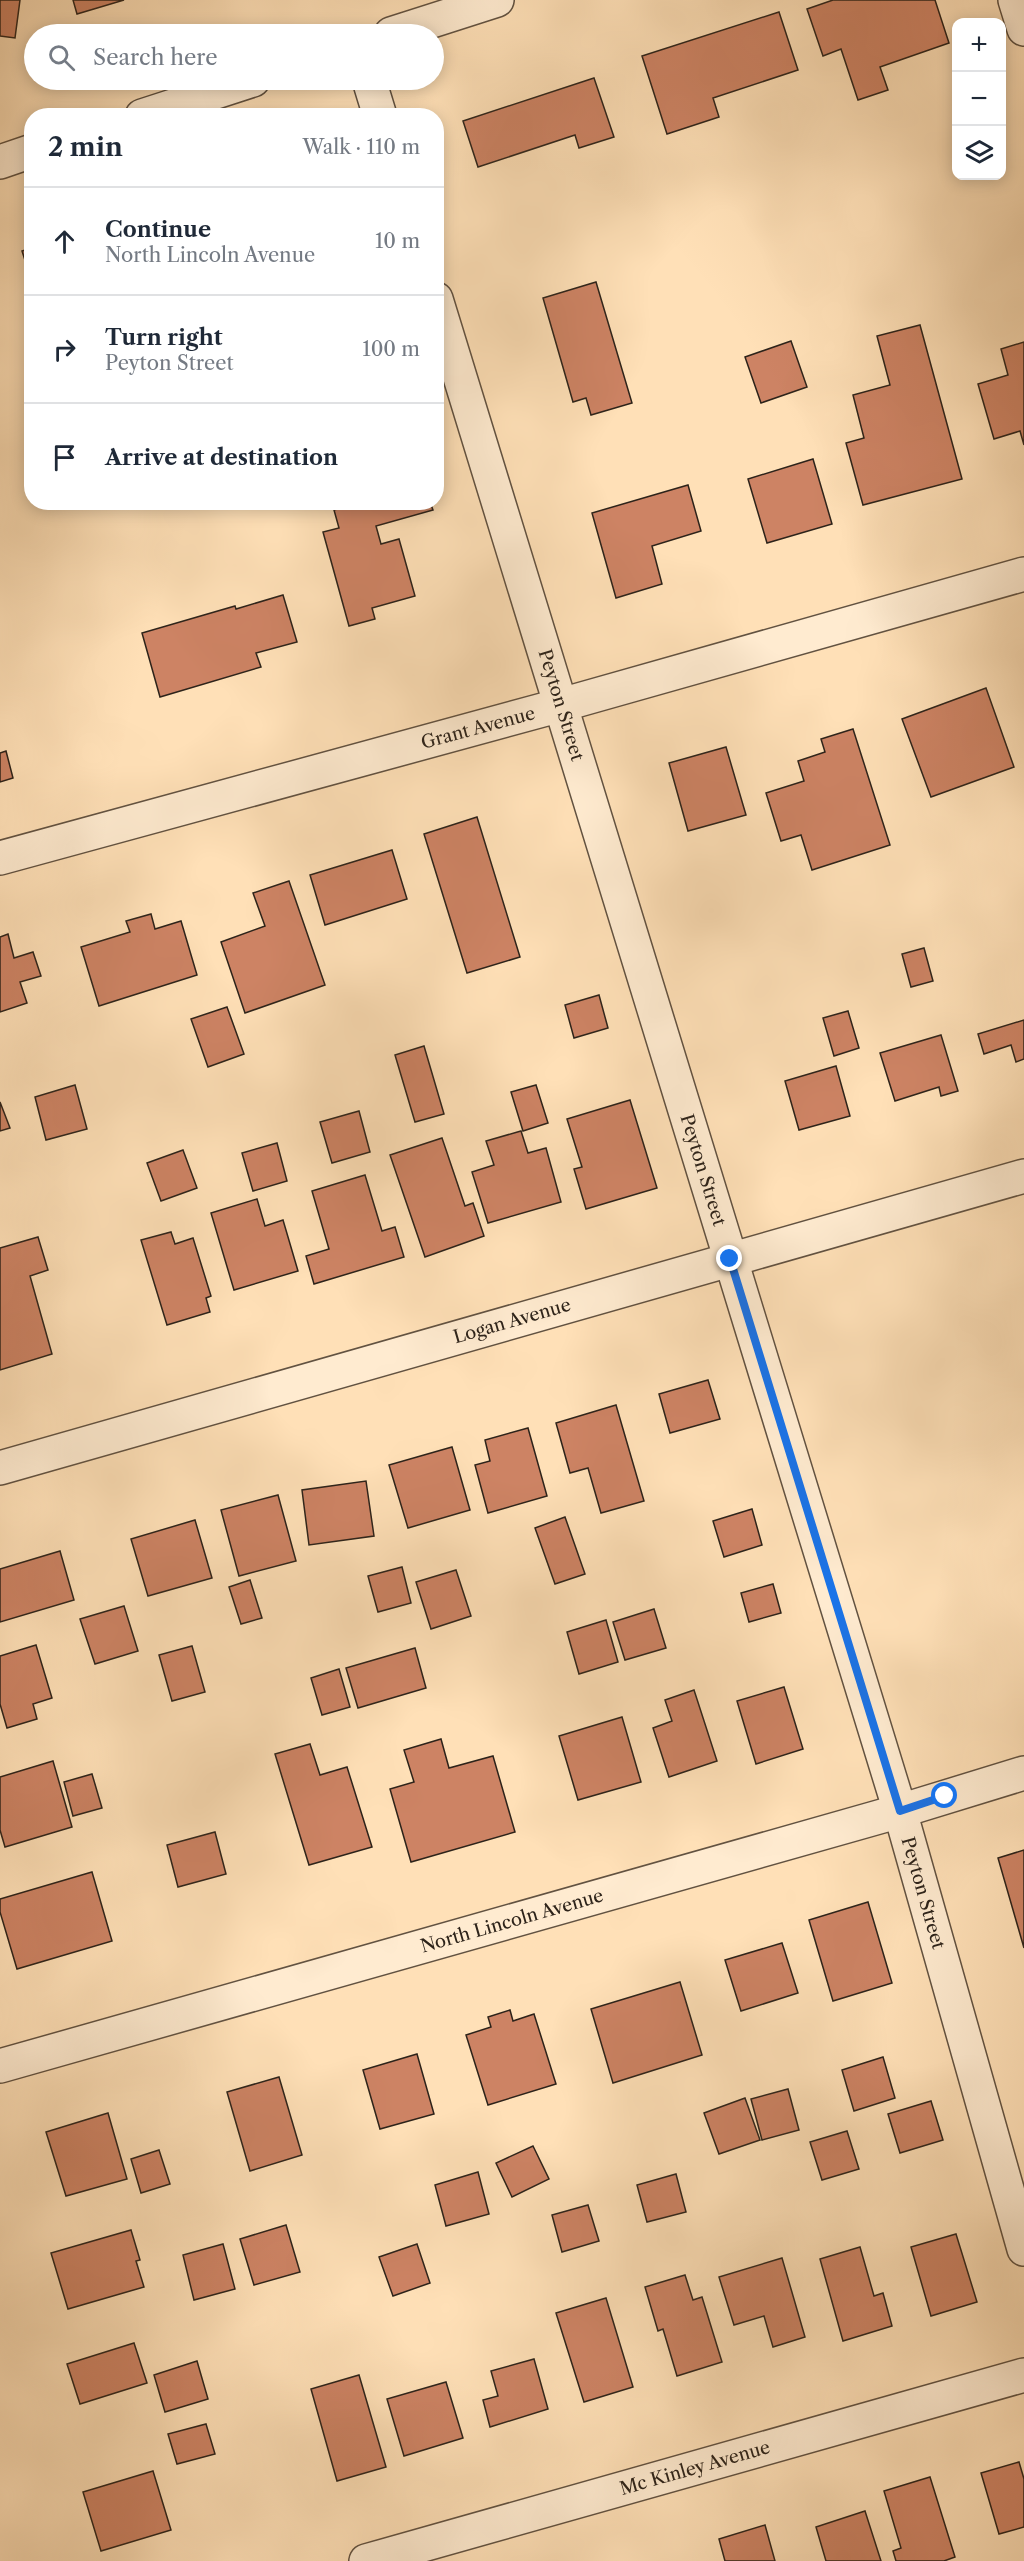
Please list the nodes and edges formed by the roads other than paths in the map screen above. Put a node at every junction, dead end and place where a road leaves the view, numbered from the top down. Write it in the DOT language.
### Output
graph roads {
  1 [pos="497,0"];
  2 [pos="1015,0"];
  3 [pos="422,24"];
  4 [pos="1024,29"];
  5 [pos="222,90"];
  6 [pos="372,90"];
  7 [pos="167,108"];
  8 [pos="378,108"];
  9 [pos="24,154"];
  10 [pos="0,162"];
  11 [pos="444,325"];
  12 [pos="1024,574"];
  13 [pos="561,705"];
  14 [pos="0,858"];
  15 [pos="1024,1176"];
  16 [pos="730,1259"];
  17 [pos="0,1468"];
  18 [pos="1024,1773"];
  19 [pos="900,1811"];
  20 [pos="0,2066"];
  21 [pos="1024,2249"];
  22 [pos="1024,2376"];
  23 [pos="366,2561"];
  1 -- 3 [label="street"];
  2 -- 4 [label="street"];
  5 -- 7 [label="street"];
  6 -- 8 [label="street"];
  9 -- 10 [label="street"];
  11 -- 13 [label="street, Peyton Street"];
  12 -- 13 [label="street, Grant Avenue"];
  13 -- 14 [label="street, Grant Avenue"];
  13 -- 16 [label="street, Peyton Street"];
  15 -- 16 [label="street, Logan Avenue"];
  16 -- 17 [label="street, Logan Avenue"];
  16 -- 19 [label="street, Peyton Street"];
  18 -- 19 [label="street, North Lincoln Avenue"];
  19 -- 20 [label="street, North Lincoln Avenue"];
  19 -- 21 [label="street, Peyton Street"];
  22 -- 23 [label="street, Mc Kinley Avenue"];
}
